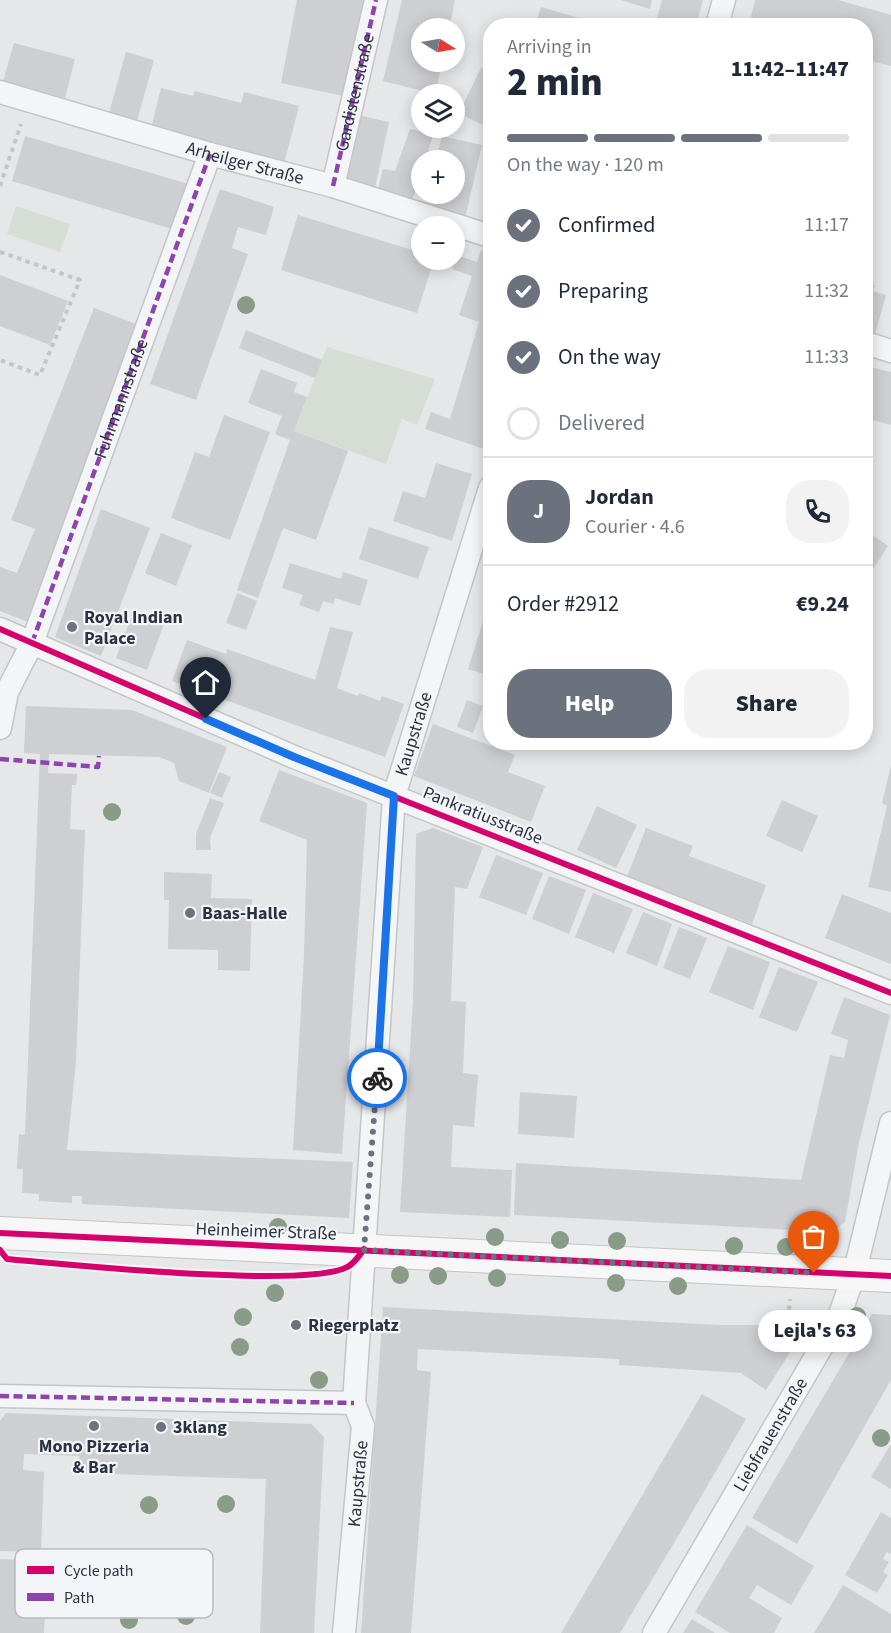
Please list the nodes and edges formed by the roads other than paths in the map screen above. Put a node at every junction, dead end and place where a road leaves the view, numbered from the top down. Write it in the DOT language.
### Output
graph roads {
  1 [pos="376,0"];
  2 [pos="724,0"];
  3 [pos="719,18"];
  4 [pos="0,92"];
  5 [pos="210,154"];
  6 [pos="333,186"];
  7 [pos="483,234"];
  8 [pos="873,346"];
  9 [pos="891,351"];
  10 [pos="483,510"];
  11 [pos="0,629"];
  12 [pos="32,643"];
  13 [pos="0,728"];
  14 [pos="394,796"];
  15 [pos="891,993"];
  16 [pos="891,1123"];
  17 [pos="0,1233"];
  18 [pos="364,1250"];
  19 [pos="854,1275"];
  20 [pos="891,1276"];
  21 [pos="0,1396"];
  22 [pos="354,1403"];
  23 [pos="344,1633"];
  24 [pos="654,1633"];
  1 -- 6 [label="street, Gardistenstraße"];
  2 -- 3 [label="street"];
  4 -- 5 [label="street, Arheilger Straße"];
  5 -- 6 [label="street, Arheilger Straße"];
  5 -- 12 [label="street, Fuhrmannstraße"];
  6 -- 7 [label="street, Arheilger Straße"];
  8 -- 9 [label="street"];
  10 -- 14 [label="street, Kaupstraße"];
  11 -- 12 [label="street, Pankratiusstraße"];
  12 -- 13 [label="street, Fuhrmannstraße"];
  12 -- 14 [label="street, Pankratiusstraße"];
  14 -- 15 [label="street, Pankratiusstraße"];
  14 -- 18 [label="street, Kaupstraße"];
  16 -- 19 [label="street, Liebfrauenstraße"];
  17 -- 18 [label="street, Heinheimer Straße"];
  18 -- 19 [label="street, Heinheimer Straße"];
  18 -- 22 [label="street, Kaupstraße"];
  19 -- 20 [label="street, Heinheimer Straße"];
  19 -- 24 [label="street, Liebfrauenstraße"];
  21 -- 22 [label="street"];
  22 -- 23 [label="street, Kaupstraße"];
}
